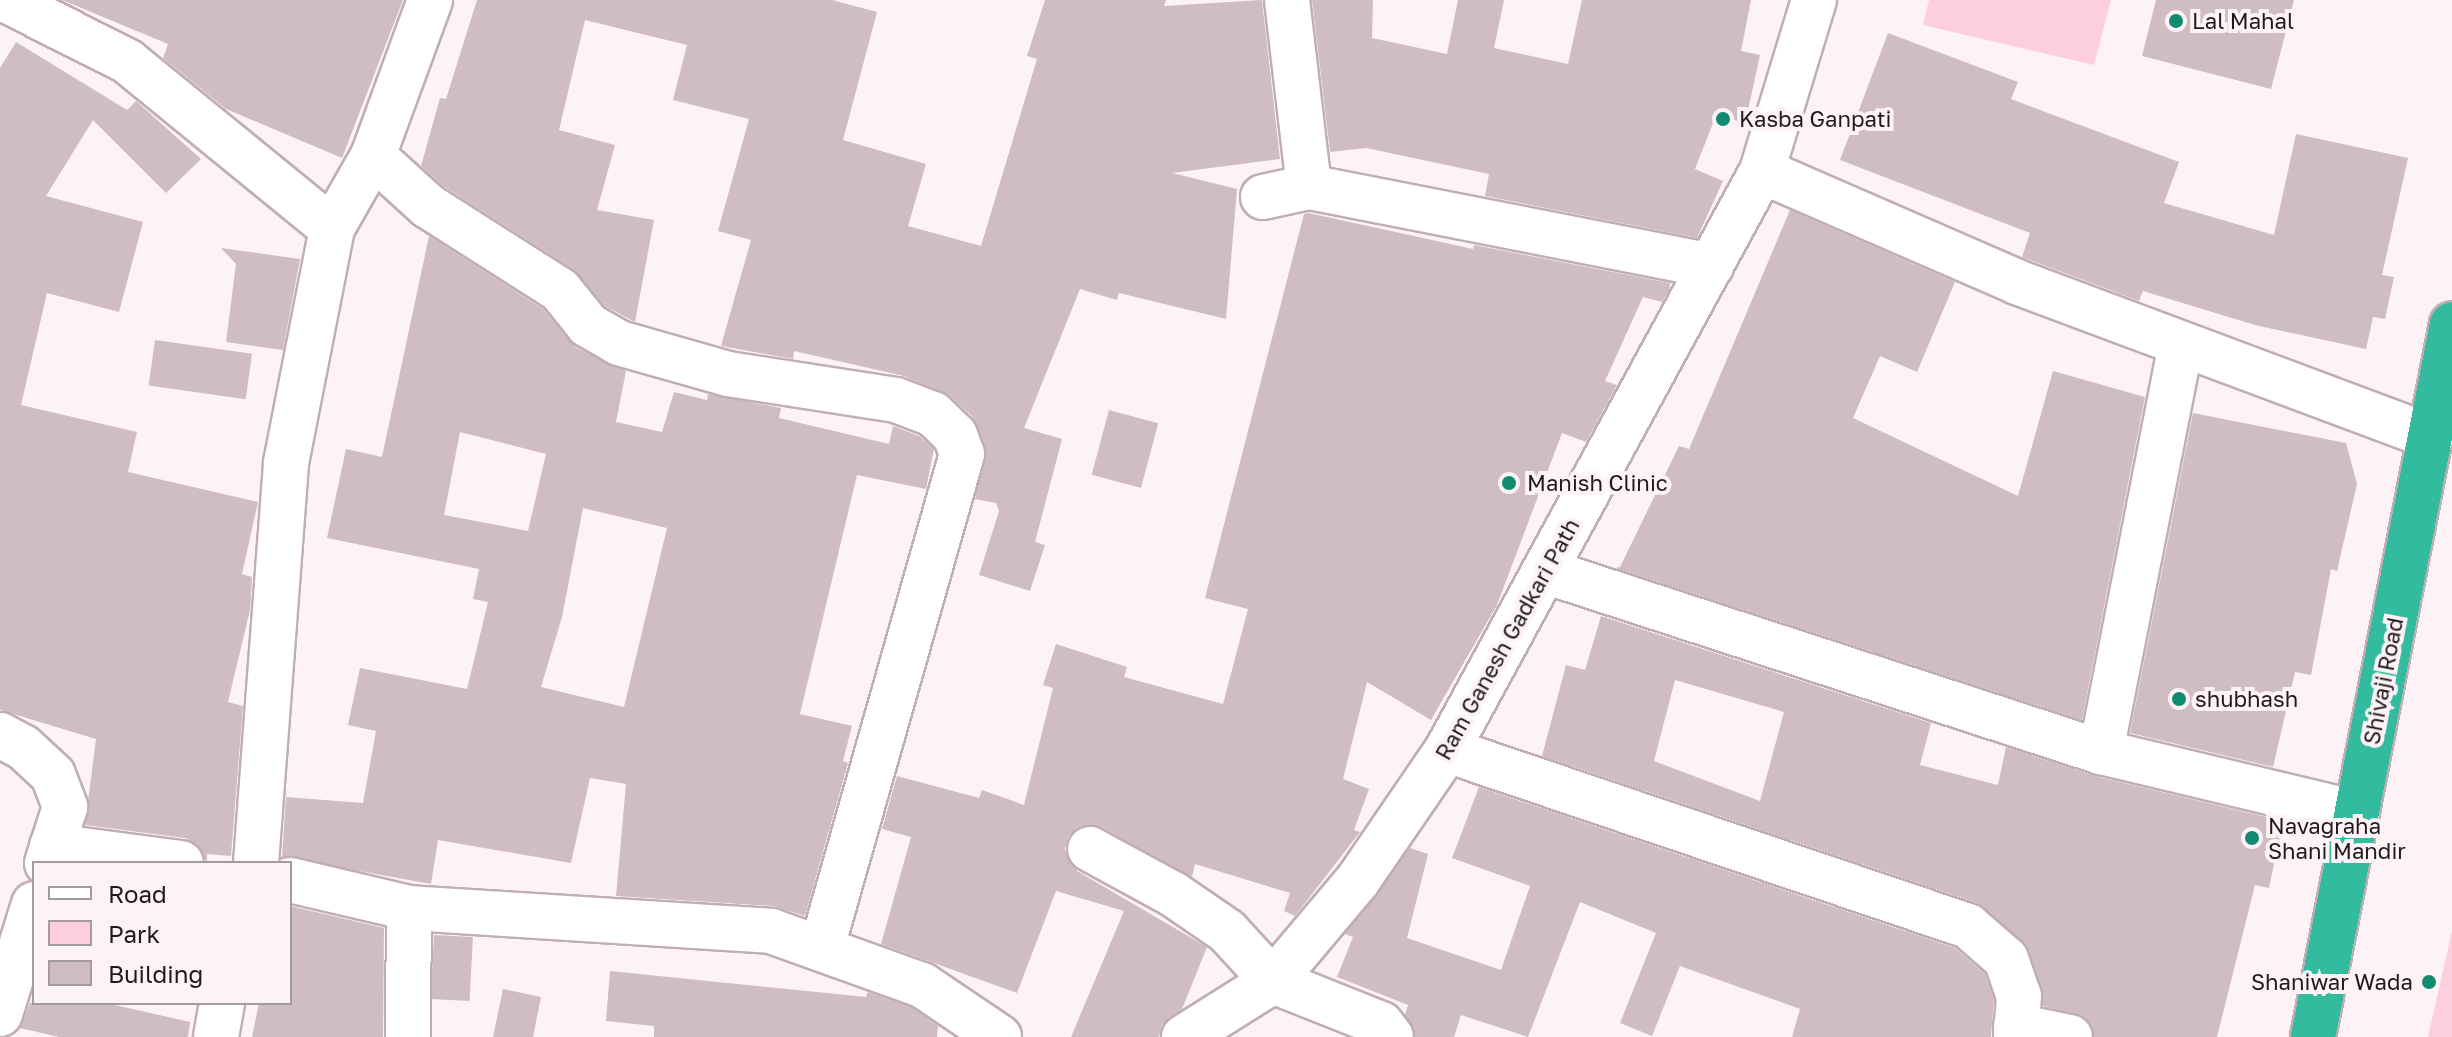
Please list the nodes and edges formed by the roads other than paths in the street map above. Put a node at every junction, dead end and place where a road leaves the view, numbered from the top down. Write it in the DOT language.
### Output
graph roads {
  1 [pos="6,0"];
  2 [pos="430,0"];
  3 [pos="1287,0"];
  4 [pos="1814,0"];
  5 [pos="373,156"];
  6 [pos="1762,171"];
  7 [pos="1309,187"];
  8 [pos="1263,197"];
  9 [pos="332,228"];
  10 [pos="1711,266"];
  11 [pos="2452,324"];
  12 [pos="2181,344"];
  13 [pos="2431,437"];
  14 [pos="1548,572"];
  15 [pos="0,735"];
  16 [pos="1447,750"];
  17 [pos="2101,752"];
  18 [pos="2357,813"];
  19 [pos="1090,849"];
  20 [pos="49,855"];
  21 [pos="148,861"];
  22 [pos="256,861"];
  23 [pos="292,880"];
  24 [pos="409,908"];
  25 [pos="32,910"];
  26 [pos="822,947"];
  27 [pos="1273,981"];
  28 [pos="222,1005"];
  29 [pos="0,1014"];
  30 [pos="2016,1031"];
  31 [pos="216,1037"];
  32 [pos="408,1037"];
  33 [pos="999,1037"];
  34 [pos="1184,1037"];
  35 [pos="1391,1037"];
  36 [pos="2070,1037"];
  37 [pos="2313,1037"];
  1 -- 9 [label="street"];
  2 -- 5 [label="street"];
  3 -- 7 [label="street"];
  4 -- 6 [label="street, Ram Ganesh Gadkari Path"];
  5 -- 9 [label="street"];
  5 -- 26 [label="street"];
  6 -- 10 [label="street, Ram Ganesh Gadkari Path"];
  6 -- 12 [label="street"];
  7 -- 8 [label="street"];
  7 -- 10 [label="street"];
  9 -- 22 [label="street"];
  10 -- 14 [label="street, Ram Ganesh Gadkari Path"];
  11 -- 13 [label="highway, Shivaji Road"];
  12 -- 13 [label="street"];
  12 -- 17 [label="street"];
  13 -- 18 [label="highway, Shivaji Road"];
  14 -- 16 [label="street, Ram Ganesh Gadkari Path"];
  14 -- 17 [label="street"];
  15 -- 20 [label="street"];
  16 -- 27 [label="street, Ram Ganesh Gadkari Path"];
  16 -- 30 [label="street"];
  17 -- 18 [label="street"];
  18 -- 37 [label="highway, Shivaji Road"];
  19 -- 27 [label="street"];
  20 -- 21 [label="street"];
  23 -- 24 [label="street"];
  24 -- 26 [label="street"];
  24 -- 32 [label="street"];
  25 -- 29 [label="street"];
  26 -- 33 [label="street"];
  27 -- 34 [label="street, Ram Ganesh Gadkari Path"];
  27 -- 35 [label="street"];
  28 -- 31 [label="street"];
  30 -- 36 [label="street"];
}
